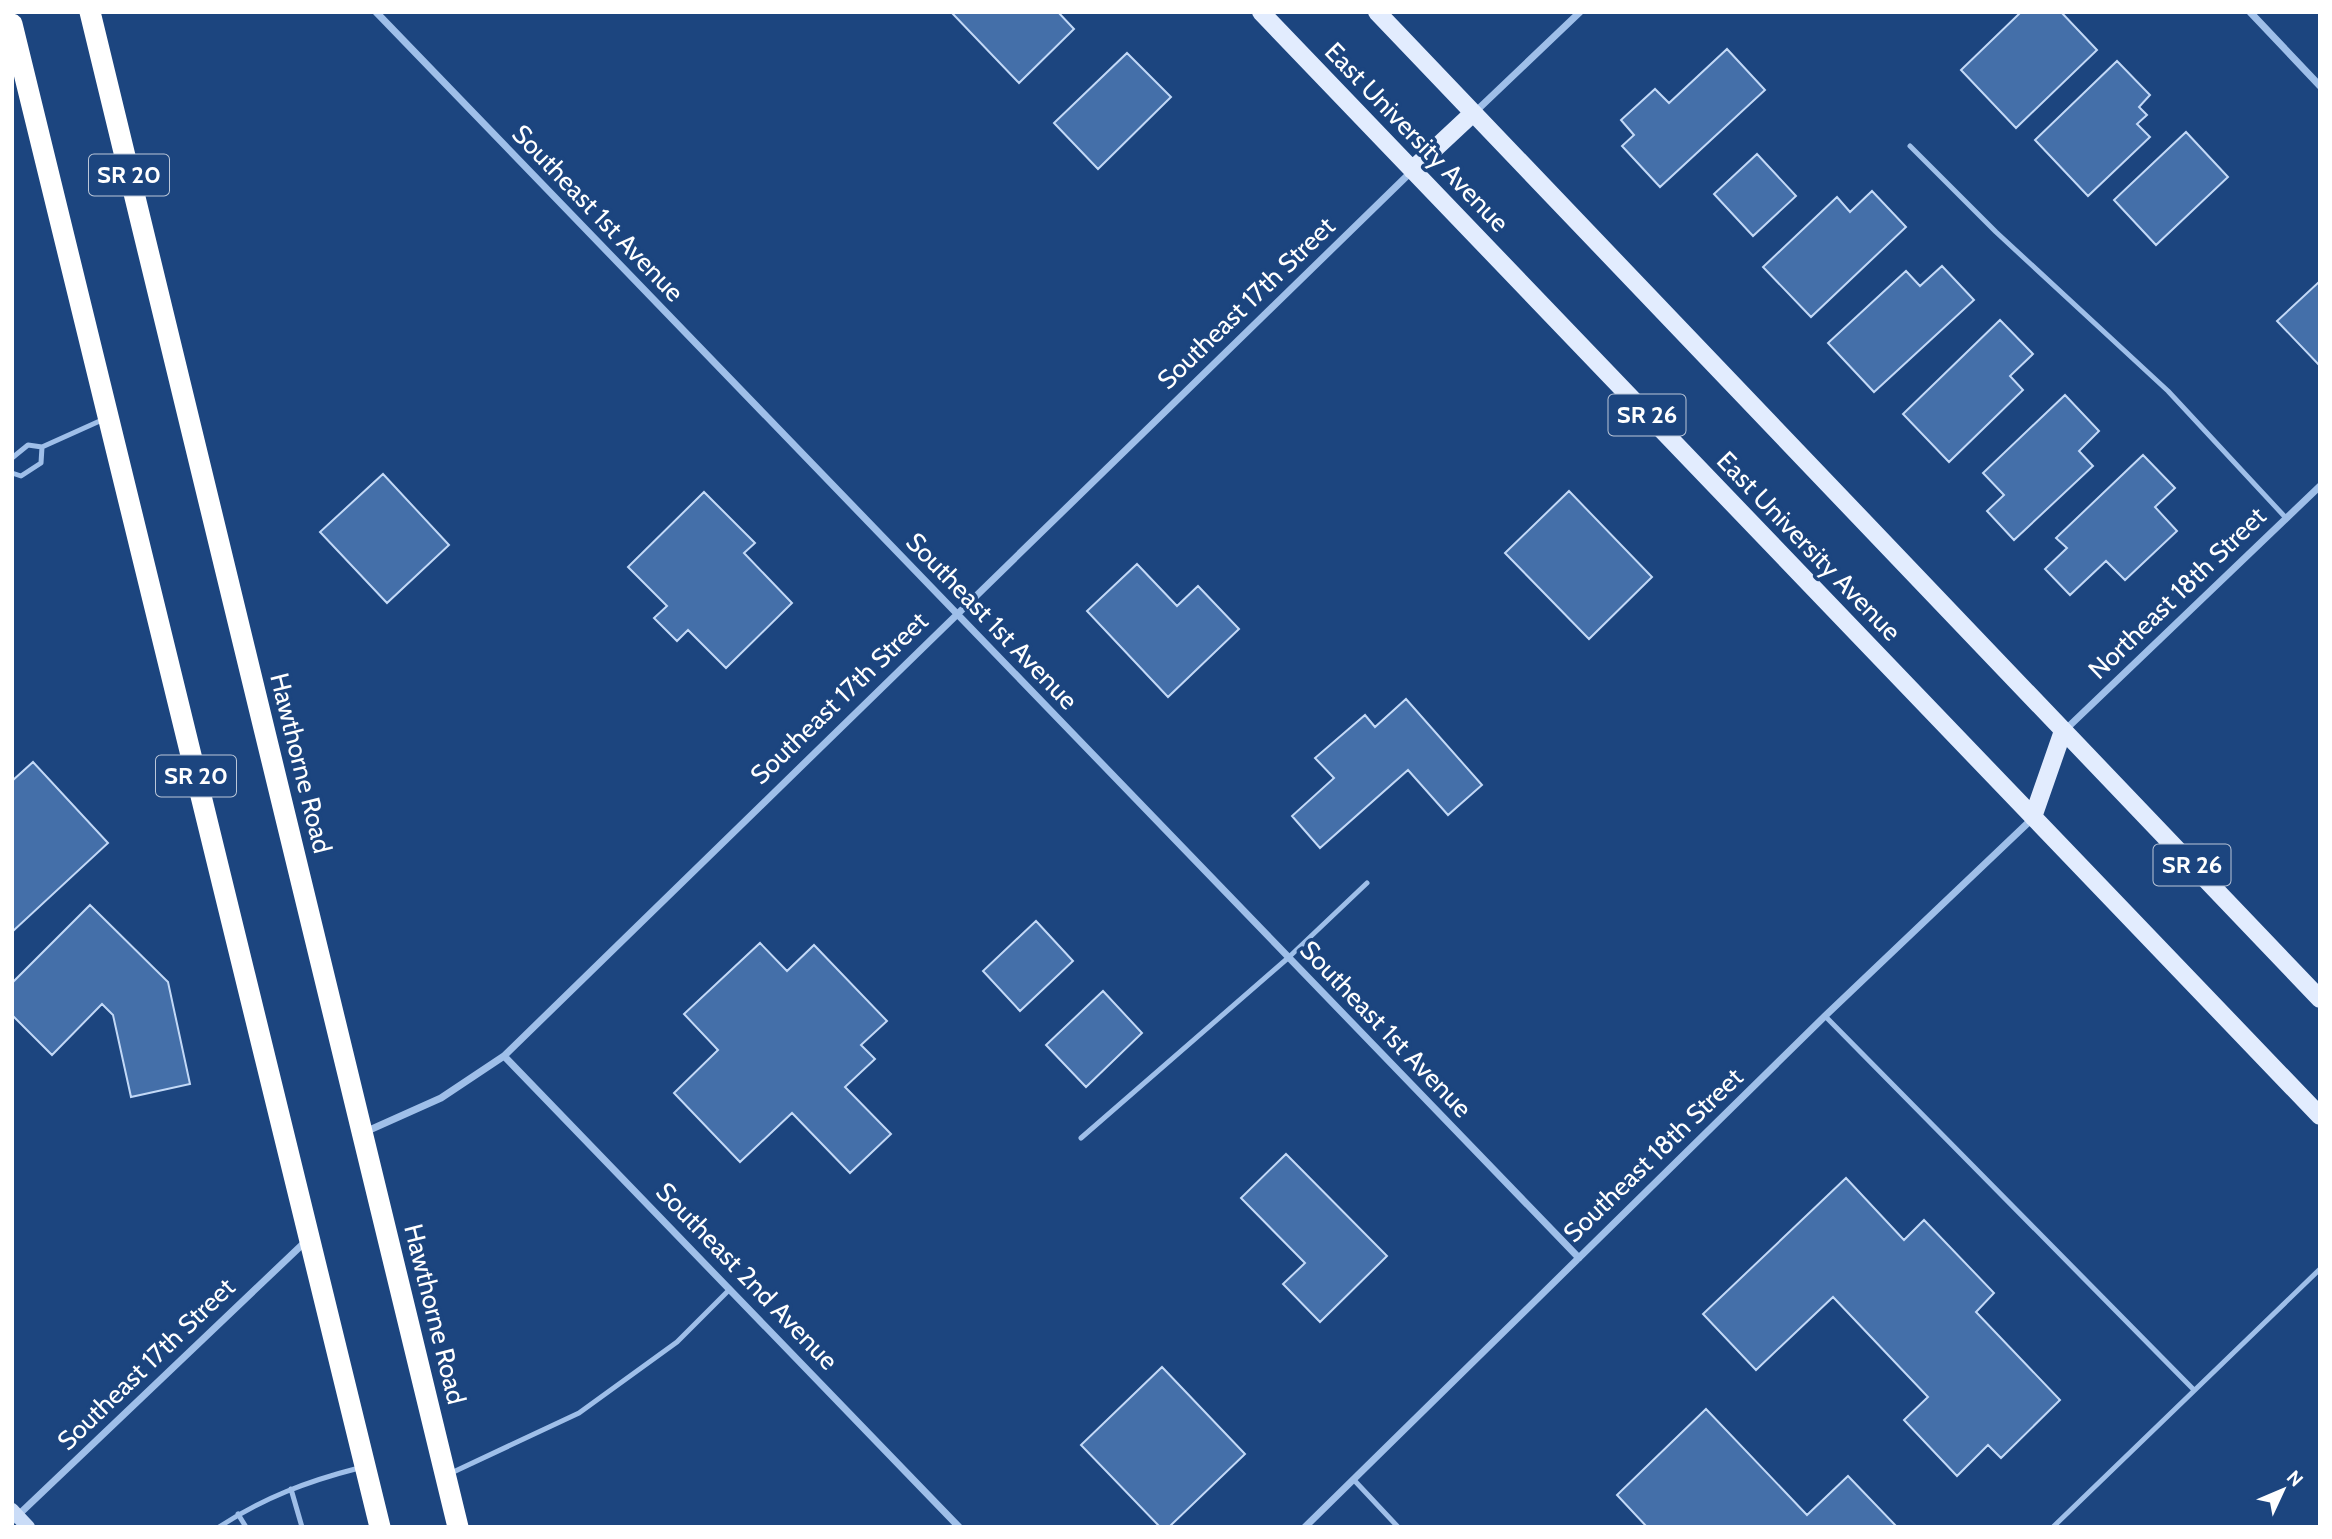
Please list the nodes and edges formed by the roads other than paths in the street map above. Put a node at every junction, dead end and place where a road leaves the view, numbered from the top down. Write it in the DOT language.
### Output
graph roads {
  1 [pos="90,12"];
  2 [pos="376,12"];
  3 [pos="1261,12"];
  4 [pos="1377,12"];
  5 [pos="1580,12"];
  6 [pos="2250,12"];
  7 [pos="12,24"];
  8 [pos="2320,86"];
  9 [pos="1472,114"];
  10 [pos="1910,146"];
  11 [pos="1412,170"];
  12 [pos="108,417"];
  13 [pos="41,447"];
  14 [pos="12,458"];
  15 [pos="12,473"];
  16 [pos="2320,486"];
  17 [pos="2286,519"];
  18 [pos="955,614"];
  19 [pos="2063,731"];
  20 [pos="2033,817"];
  21 [pos="1367,883"];
  22 [pos="1288,958"];
  23 [pos="2320,999"];
  24 [pos="1825,1016"];
  25 [pos="504,1056"];
  26 [pos="2320,1116"];
  27 [pos="362,1134"];
  28 [pos="1081,1138"];
  29 [pos="310,1238"];
  30 [pos="1579,1258"];
  31 [pos="2320,1269"];
  32 [pos="730,1289"];
  33 [pos="2194,1390"];
  34 [pos="365,1466"];
  35 [pos="446,1475"];
  36 [pos="1354,1480"];
  37 [pos="291,1489"];
  38 [pos="239,1514"];
  39 [pos="14,1515"];
  40 [pos="29,1527"];
  41 [pos="219,1527"];
  42 [pos="246,1527"];
  43 [pos="302,1527"];
  44 [pos="380,1527"];
  45 [pos="458,1527"];
  46 [pos="959,1527"];
  47 [pos="1305,1527"];
  48 [pos="1398,1527"];
  49 [pos="2053,1527"];
  1 -- 27 [label="highway, Hawthorne Road / SR 20"];
  2 -- 18 [label="street, Southeast 1st Avenue"];
  3 -- 11 [label="main road, East University Avenue / SR 26"];
  4 -- 9 [label="main road, SR 26"];
  5 -- 9 [label="street"];
  6 -- 8 [label="street"];
  7 -- 12 [label="highway, SR 20"];
  9 -- 11 [label="main road"];
  9 -- 19 [label="main road, SR 26"];
  10 -- 17 [label="lane"];
  11 -- 18 [label="street, Southeast 17th Street"];
  11 -- 20 [label="main road, East University Avenue / SR 26"];
  12 -- 13 [label="lane"];
  12 -- 29 [label="highway, SR 20"];
  13 -- 14 [label="lane"];
  13 -- 15 [label="lane"];
  16 -- 17 [label="street, Northeast 18th Street"];
  17 -- 19 [label="street, Northeast 18th Street"];
  18 -- 22 [label="street, Southeast 1st Avenue"];
  18 -- 25 [label="street, Southeast 17th Street"];
  19 -- 20 [label="main road"];
  19 -- 23 [label="main road, SR 26"];
  20 -- 24 [label="street, Southeast 18th Street"];
  20 -- 26 [label="main road, East University Avenue / SR 26"];
  21 -- 22 [label="lane"];
  22 -- 28 [label="lane"];
  22 -- 30 [label="street, Southeast 1st Avenue"];
  24 -- 30 [label="street, Southeast 18th Street"];
  24 -- 33 [label="lane"];
  25 -- 27 [label="street, Southeast 17th Street"];
  25 -- 32 [label="street, Southeast 2nd Avenue"];
  27 -- 35 [label="highway, Hawthorne Road / SR 20"];
  29 -- 34 [label="highway, SR 20"];
  29 -- 39 [label="street, Southeast 17th Street"];
  30 -- 36 [label="street, Southeast 18th Street"];
  31 -- 33 [label="lane"];
  32 -- 35 [label="lane"];
  32 -- 46 [label="street, Southeast 2nd Avenue"];
  33 -- 49 [label="lane"];
  34 -- 37 [label="lane"];
  34 -- 44 [label="highway, SR 20"];
  35 -- 45 [label="highway, Hawthorne Road / SR 20"];
  36 -- 47 [label="street, Southeast 18th Street"];
  36 -- 48 [label="lane"];
  37 -- 38 [label="lane"];
  37 -- 43 [label="lane"];
  38 -- 41 [label="lane"];
  38 -- 42 [label="lane"];
  39 -- 40 [label="street"];
}
